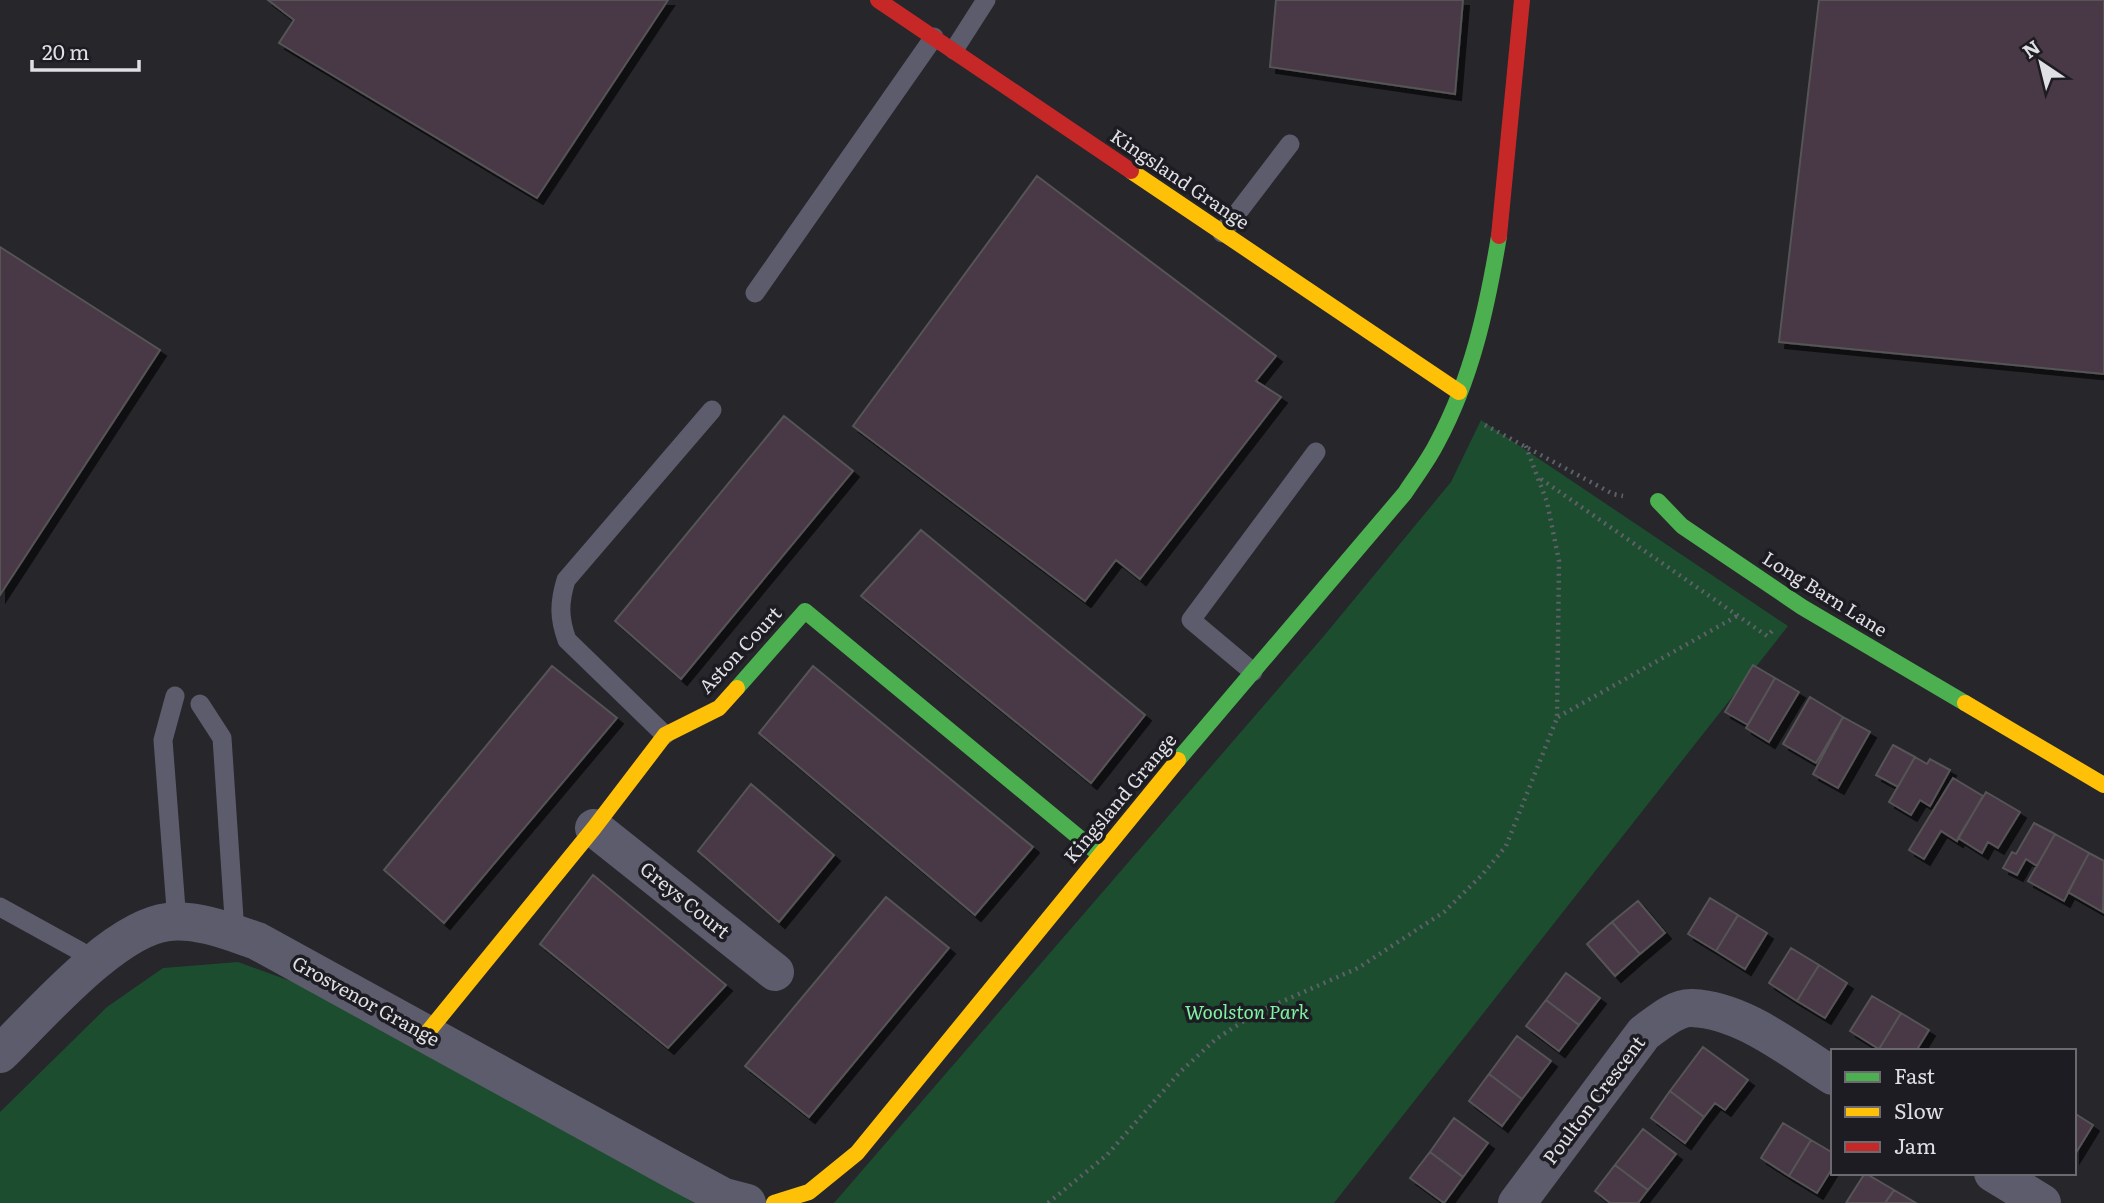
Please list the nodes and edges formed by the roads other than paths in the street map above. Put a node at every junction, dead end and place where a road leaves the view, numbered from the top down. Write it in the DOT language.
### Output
graph roads {
  1 [pos="878,0"];
  2 [pos="986,0"];
  3 [pos="1522,0"];
  4 [pos="934,37"];
  5 [pos="954,50"];
  6 [pos="1290,144"];
  7 [pos="1222,233"];
  8 [pos="755,293"];
  9 [pos="1460,392"];
  10 [pos="712,410"];
  11 [pos="1316,452"];
  12 [pos="1658,501"];
  13 [pos="1253,672"];
  14 [pos="175,696"];
  15 [pos="200,705"];
  16 [pos="664,735"];
  17 [pos="2104,785"];
  18 [pos="594,828"];
  19 [pos="1099,854"];
  20 [pos="0,907"];
  21 [pos="177,922"];
  22 [pos="235,933"];
  23 [pos="97,961"];
  24 [pos="775,972"];
  25 [pos="427,1033"];
  26 [pos="0,1054"];
  27 [pos="1831,1075"];
  28 [pos="1996,1175"];
  29 [pos="782,1202"];
  30 [pos="747,1203"];
  31 [pos="774,1203"];
  32 [pos="1517,1203"];
  33 [pos="2042,1203"];
  1 -- 4 [label="street, Kingsland Grange"];
  2 -- 5 [label="lane"];
  3 -- 9 [label="street, Kingsland Grange"];
  4 -- 5 [label="street, Kingsland Grange"];
  4 -- 8 [label="lane"];
  5 -- 7 [label="street, Kingsland Grange"];
  6 -- 7 [label="lane"];
  7 -- 9 [label="street, Kingsland Grange"];
  9 -- 13 [label="street, Kingsland Grange"];
  10 -- 16 [label="lane"];
  11 -- 13 [label="lane"];
  12 -- 17 [label="street, Long Barn Lane"];
  13 -- 19 [label="street, Kingsland Grange"];
  14 -- 21 [label="lane"];
  15 -- 22 [label="lane"];
  16 -- 18 [label="street, Aston Court"];
  16 -- 19 [label="street, Aston Court"];
  18 -- 24 [label="street, Greys Court"];
  18 -- 25 [label="street, Aston Court"];
  19 -- 29 [label="street, Kingsland Grange"];
  20 -- 23 [label="lane"];
  21 -- 22 [label="street, Grosvenor Grange"];
  21 -- 23 [label="street, Grosvenor Grange"];
  22 -- 25 [label="street, Grosvenor Grange"];
  23 -- 26 [label="street, Grosvenor Grange"];
  25 -- 30 [label="street, Grosvenor Grange"];
  27 -- 32 [label="street, Poulton Crescent"];
  28 -- 33 [label="street"];
  29 -- 31 [label="street"];
}
